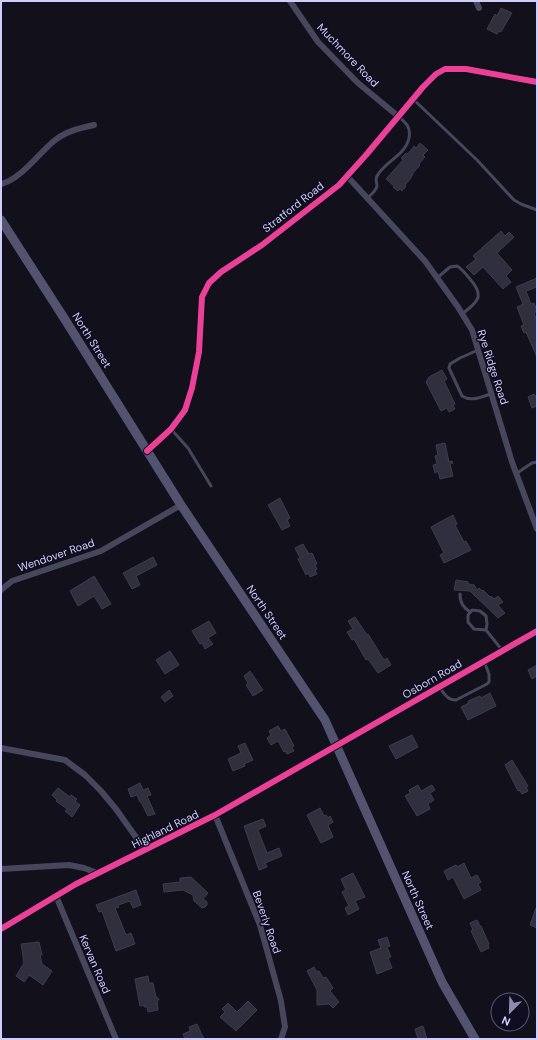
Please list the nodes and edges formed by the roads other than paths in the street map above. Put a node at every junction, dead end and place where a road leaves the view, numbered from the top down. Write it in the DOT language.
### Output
graph roads {
  1 [pos="290,1"];
  2 [pos="476,1"];
  3 [pos="479,8"];
  4 [pos="537,82"];
  5 [pos="413,99"];
  6 [pos="399,117"];
  7 [pos="94,126"];
  8 [pos="347,176"];
  9 [pos="1,184"];
  10 [pos="367,198"];
  11 [pos="537,210"];
  12 [pos="1,220"];
  13 [pos="437,278"];
  14 [pos="462,314"];
  15 [pos="478,350"];
  16 [pos="491,394"];
  17 [pos="171,429"];
  18 [pos="147,451"];
  19 [pos="537,462"];
  20 [pos="517,473"];
  21 [pos="211,486"];
  22 [pos="181,506"];
  23 [pos="537,529"];
  24 [pos="1,590"];
  25 [pos="460,594"];
  26 [pos="470,612"];
  27 [pos="486,630"];
  28 [pos="537,630"];
  29 [pos="502,650"];
  30 [pos="484,661"];
  31 [pos="439,686"];
  32 [pos="336,745"];
  33 [pos="1,748"];
  34 [pos="216,815"];
  35 [pos="145,850"];
  36 [pos="1,869"];
  37 [pos="97,873"];
  38 [pos="56,896"];
  39 [pos="1,929"];
  40 [pos="116,1039"];
  41 [pos="281,1039"];
  42 [pos="474,1039"];
  1 -- 6 [label="street, Muchmore Road"];
  2 -- 3 [label="street"];
  4 -- 5 [label="street, Stratford Road"];
  5 -- 6 [label="street, Stratford Road"];
  5 -- 11 [label="lane"];
  6 -- 8 [label="street, Stratford Road"];
  6 -- 10 [label="lane"];
  7 -- 9 [label="street"];
  8 -- 10 [label="street, Rye Ridge Road"];
  8 -- 17 [label="street, Stratford Road"];
  10 -- 13 [label="street, Rye Ridge Road"];
  12 -- 18 [label="main road, North Street"];
  13 -- 14 [label="street, Rye Ridge Road"];
  13 -- 14 [label="lane"];
  14 -- 15 [label="street, Rye Ridge Road"];
  15 -- 16 [label="street, Rye Ridge Road"];
  15 -- 16 [label="lane"];
  16 -- 20 [label="street, Rye Ridge Road"];
  17 -- 18 [label="street, Stratford Road"];
  17 -- 21 [label="lane"];
  18 -- 22 [label="main road, North Street"];
  19 -- 20 [label="lane"];
  20 -- 23 [label="street, Rye Ridge Road"];
  22 -- 24 [label="street, Wendover Road"];
  22 -- 32 [label="main road, North Street"];
  25 -- 26 [label="lane"];
  26 -- 27 [label="lane"];
  26 -- 27 [label="lane"];
  27 -- 29 [label="lane"];
  28 -- 29 [label="street, Osborn Road"];
  29 -- 30 [label="street, Osborn Road"];
  30 -- 31 [label="street, Osborn Road"];
  30 -- 31 [label="lane"];
  31 -- 32 [label="street, Osborn Road"];
  32 -- 34 [label="street, Highland Road"];
  32 -- 42 [label="main road, North Street"];
  33 -- 35 [label="street"];
  34 -- 35 [label="street, Highland Road"];
  34 -- 41 [label="street, Beverly Road"];
  35 -- 37 [label="street, Highland Road"];
  36 -- 37 [label="street"];
  37 -- 38 [label="street, Highland Road"];
  38 -- 39 [label="street, Highland Road"];
  38 -- 40 [label="street, Kervan Road"];
}
